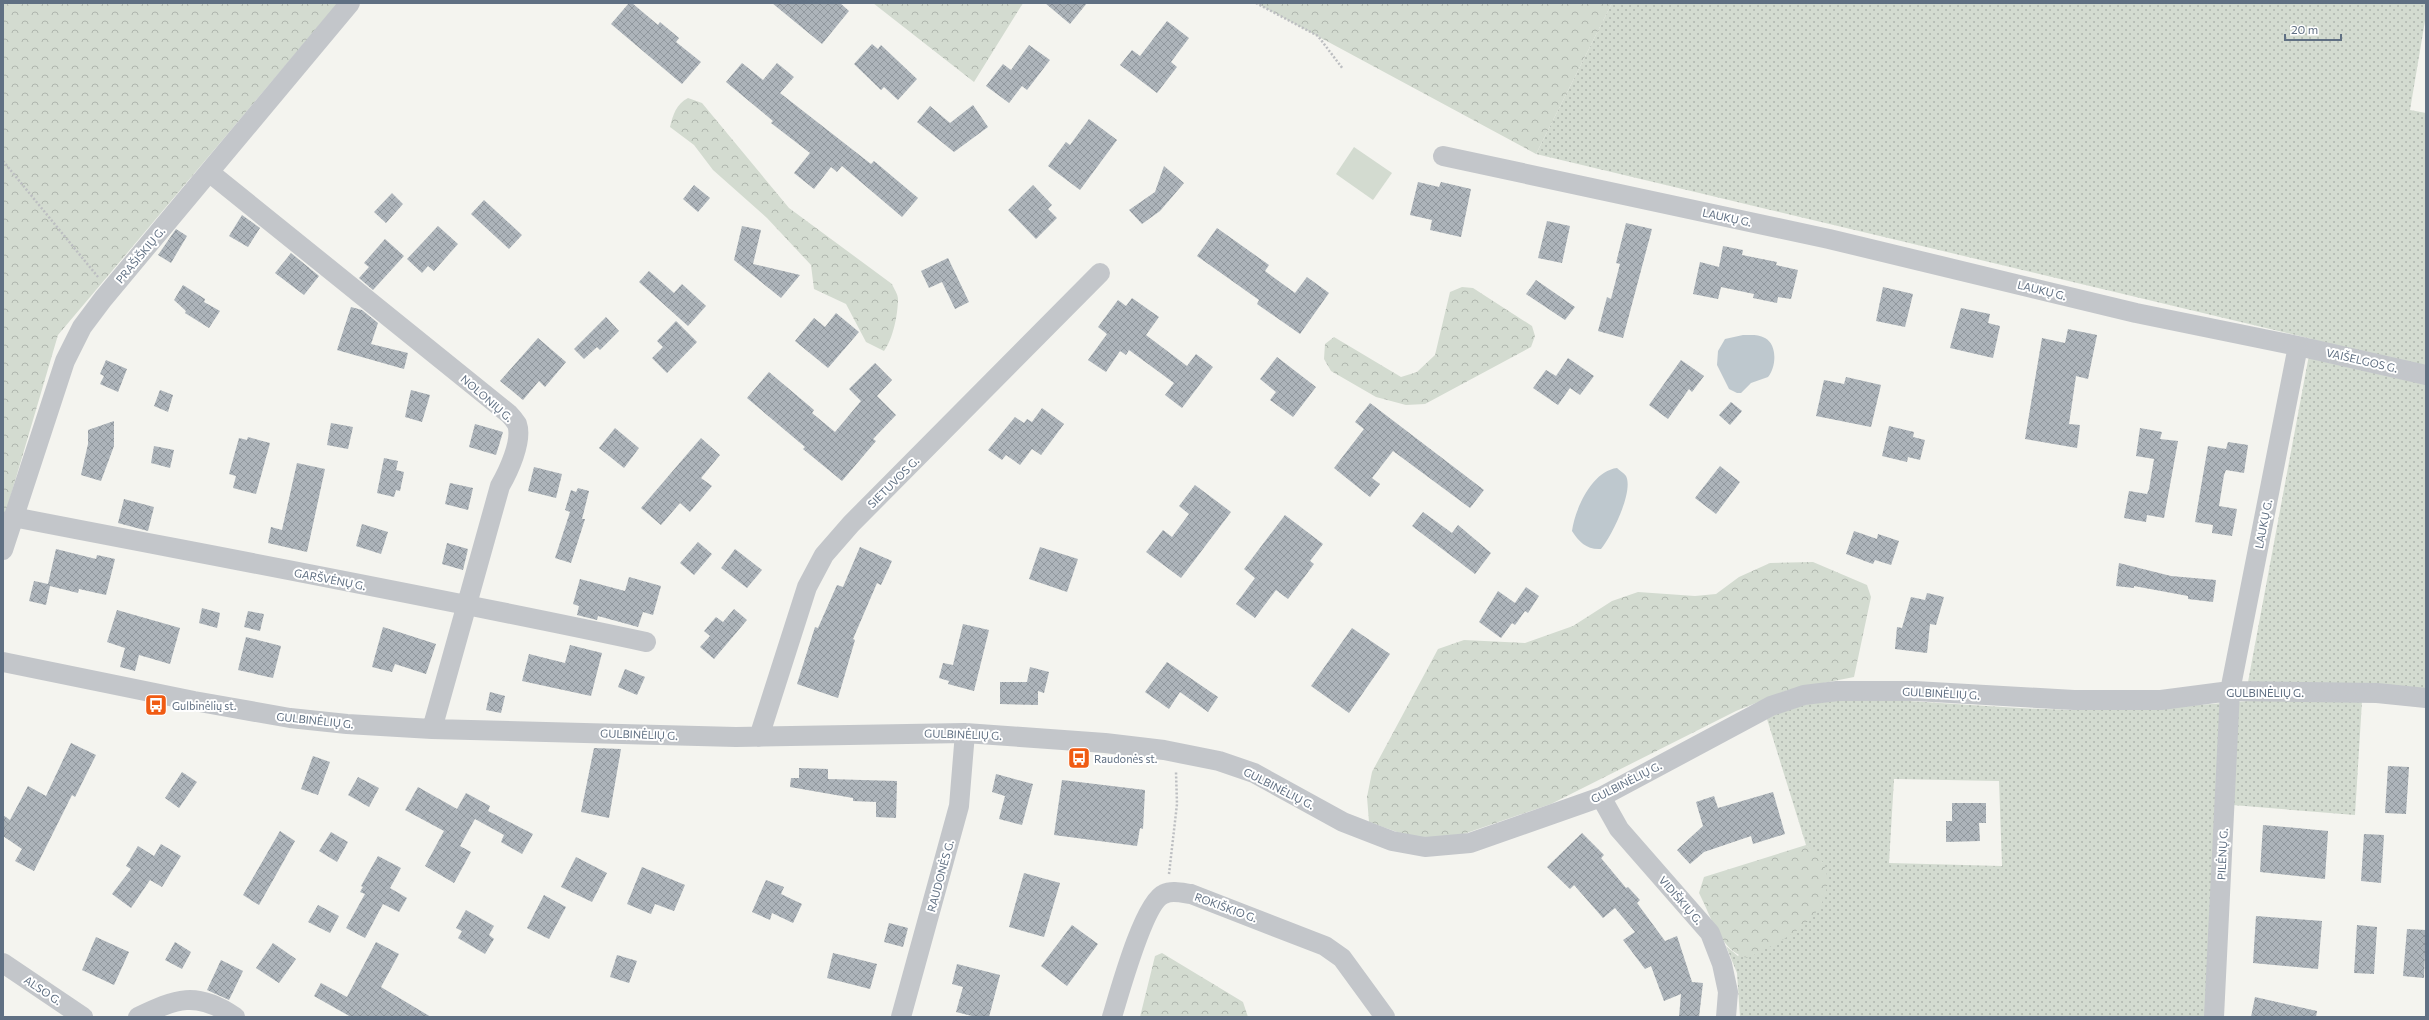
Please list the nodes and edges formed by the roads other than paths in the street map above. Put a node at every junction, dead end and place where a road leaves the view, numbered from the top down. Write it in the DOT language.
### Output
graph roads {
  1 [pos="350,3"];
  2 [pos="1443,156"];
  3 [pos="210,172"];
  4 [pos="1100,273"];
  5 [pos="2298,346"];
  6 [pos="2426,375"];
  7 [pos="13,517"];
  8 [pos="3,550"];
  9 [pos="465,603"];
  10 [pos="646,642"];
  11 [pos="3,662"];
  12 [pos="2230,691"];
  13 [pos="2426,698"];
  14 [pos="432,729"];
  15 [pos="965,733"];
  16 [pos="759,737"];
  17 [pos="1601,797"];
  18 [pos="3,963"];
  19 [pos="83,1017"];
  20 [pos="138,1017"];
  21 [pos="234,1017"];
  22 [pos="901,1017"];
  23 [pos="1112,1017"];
  24 [pos="1385,1017"];
  25 [pos="1726,1017"];
  26 [pos="2214,1017"];
  1 -- 3 [label="street, PRAŠIŠKIŲ G."];
  2 -- 5 [label="street, LAUKŲ G."];
  3 -- 7 [label="street, PRAŠIŠKIŲ G."];
  3 -- 9 [label="street, NOLONIŲ G."];
  4 -- 16 [label="street, SIETUVOS G."];
  5 -- 6 [label="street, VAIŠELGOS G."];
  5 -- 12 [label="street, LAUKŲ G."];
  7 -- 8 [label="street, PRAŠIŠKIŲ G."];
  7 -- 9 [label="street, GARŠVĖNŲ G."];
  9 -- 10 [label="street, GARŠVĖNŲ G."];
  9 -- 14 [label="street, NOLONIŲ G."];
  11 -- 14 [label="street, GULBINĖLIŲ G."];
  12 -- 13 [label="street, GULBINĖLIŲ G."];
  12 -- 17 [label="street, GULBINĖLIŲ G."];
  12 -- 26 [label="street, PILĖNŲ G."];
  14 -- 16 [label="street, GULBINĖLIŲ G."];
  15 -- 16 [label="street, GULBINĖLIŲ G."];
  15 -- 17 [label="street, GULBINĖLIŲ G."];
  15 -- 22 [label="street, RAUDONĖS G."];
  17 -- 25 [label="street, VIDIŠKIŲ G."];
  18 -- 19 [label="street, ALSO G."];
  20 -- 21 [label="street"];
  23 -- 24 [label="street, ROKIŠKIO G."];
}
